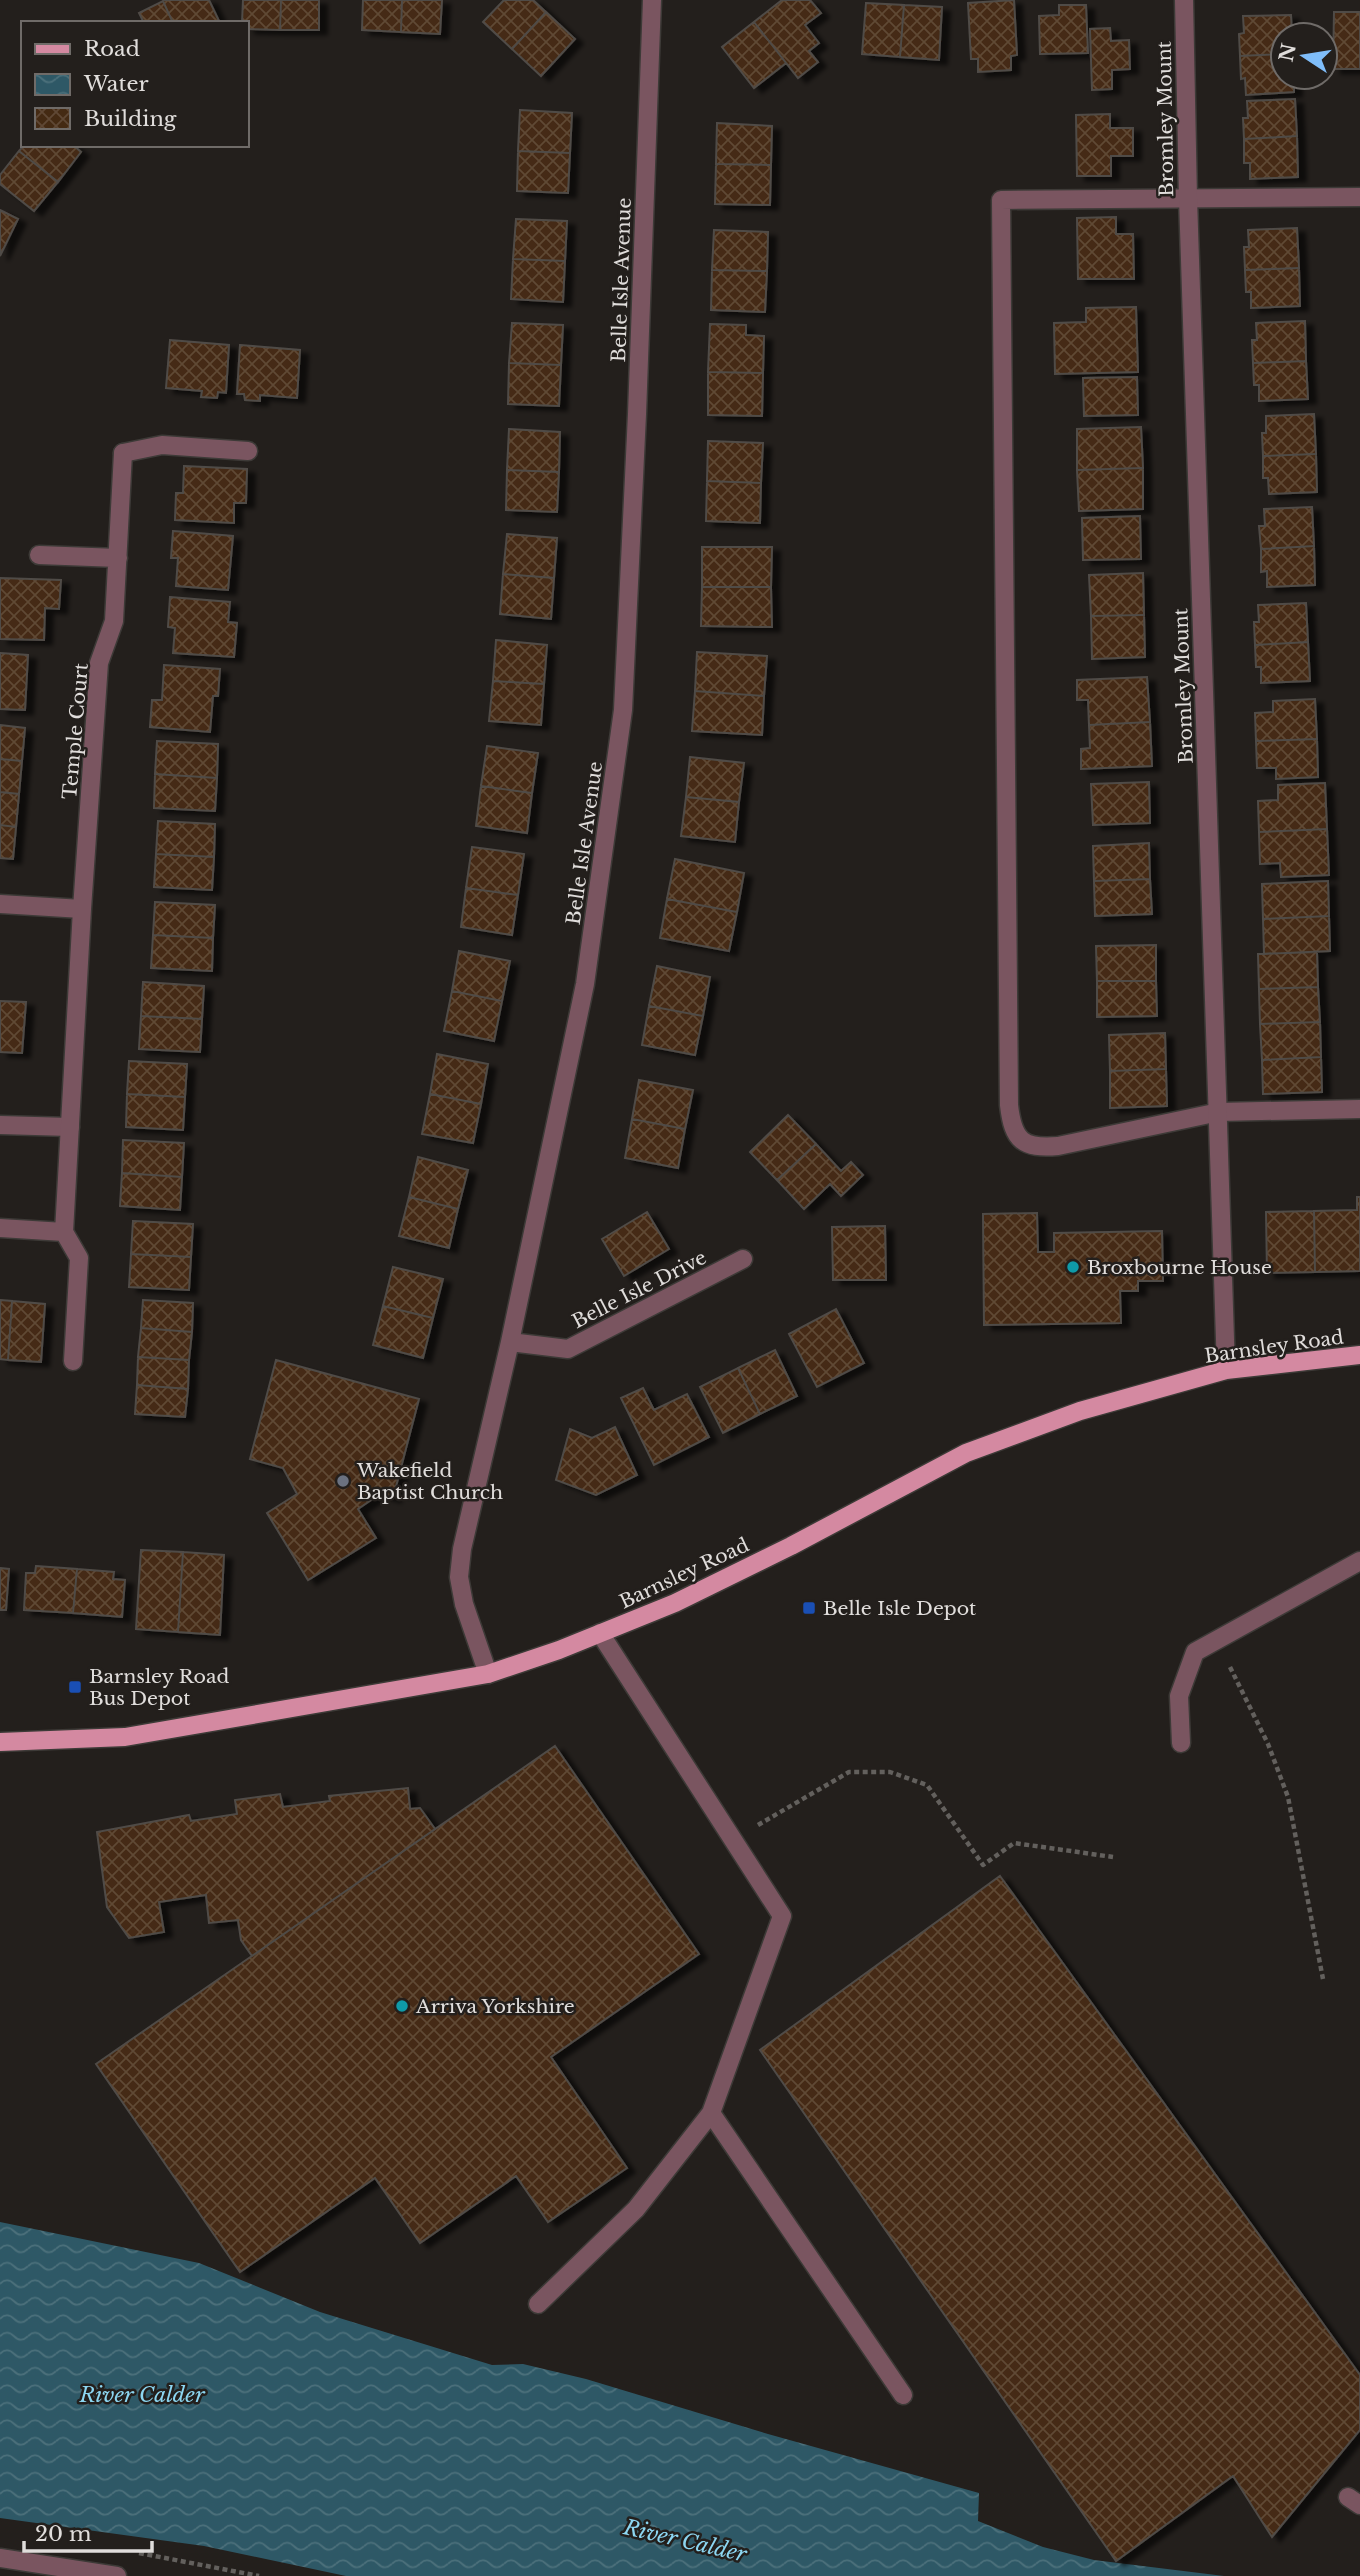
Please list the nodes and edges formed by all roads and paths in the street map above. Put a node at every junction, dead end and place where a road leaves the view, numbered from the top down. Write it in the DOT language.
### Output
graph roads {
  1 [pos="652,0"];
  2 [pos="1184,0"];
  3 [pos="1360,197"];
  4 [pos="1188,198"];
  5 [pos="248,451"];
  6 [pos="39,555"];
  7 [pos="118,558"];
  8 [pos="0,904"];
  9 [pos="82,908"];
  10 [pos="1360,1109"];
  11 [pos="1219,1112"];
  12 [pos="0,1125"];
  13 [pos="70,1127"];
  14 [pos="0,1228"];
  15 [pos="64,1232"];
  16 [pos="743,1259"];
  17 [pos="510,1342"];
  18 [pos="1360,1356"];
  19 [pos="73,1361"];
  20 [pos="1226,1370"];
  21 [pos="1360,1561"];
  22 [pos="600,1633"];
  23 [pos="1217,1640"];
  24 [pos="488,1674"];
  25 [pos="0,1742"];
  26 [pos="1181,1743"];
  27 [pos="733,1840"];
  28 [pos="1113,1857"];
  29 [pos="1323,1979"];
  30 [pos="711,2113"];
  31 [pos="538,2304"];
  32 [pos="903,2395"];
  33 [pos="0,2558"];
  34 [pos="117,2576"];
  1 -- 17 [label="street, Belle Isle Avenue"];
  2 -- 4 [label="street, Bromley Mount"];
  3 -- 4 [label="street"];
  4 -- 11 [label="street, Bromley Mount"];
  4 -- 11 [label="street"];
  5 -- 7 [label="street, Temple Court"];
  6 -- 7 [label="street"];
  7 -- 9 [label="street, Temple Court"];
  8 -- 9 [label="street"];
  9 -- 13 [label="street, Temple Court"];
  10 -- 11 [label="street"];
  11 -- 20 [label="street, Bromley Mount"];
  12 -- 13 [label="street"];
  13 -- 15 [label="street, Temple Court"];
  14 -- 15 [label="street"];
  15 -- 19 [label="street, Temple Court"];
  16 -- 17 [label="street, Belle Isle Drive"];
  17 -- 24 [label="street, Belle Isle Avenue"];
  18 -- 20 [label="main road, Barnsley Road"];
  20 -- 22 [label="main road, Barnsley Road"];
  21 -- 23 [label="street"];
  22 -- 24 [label="main road, Barnsley Road"];
  22 -- 27 [label="street"];
  23 -- 26 [label="street"];
  23 -- 29 [label="path"];
  24 -- 25 [label="main road, Barnsley Road"];
  27 -- 28 [label="path"];
  27 -- 30 [label="street"];
  30 -- 31 [label="street"];
  30 -- 32 [label="street"];
  33 -- 34 [label="street"];
}
